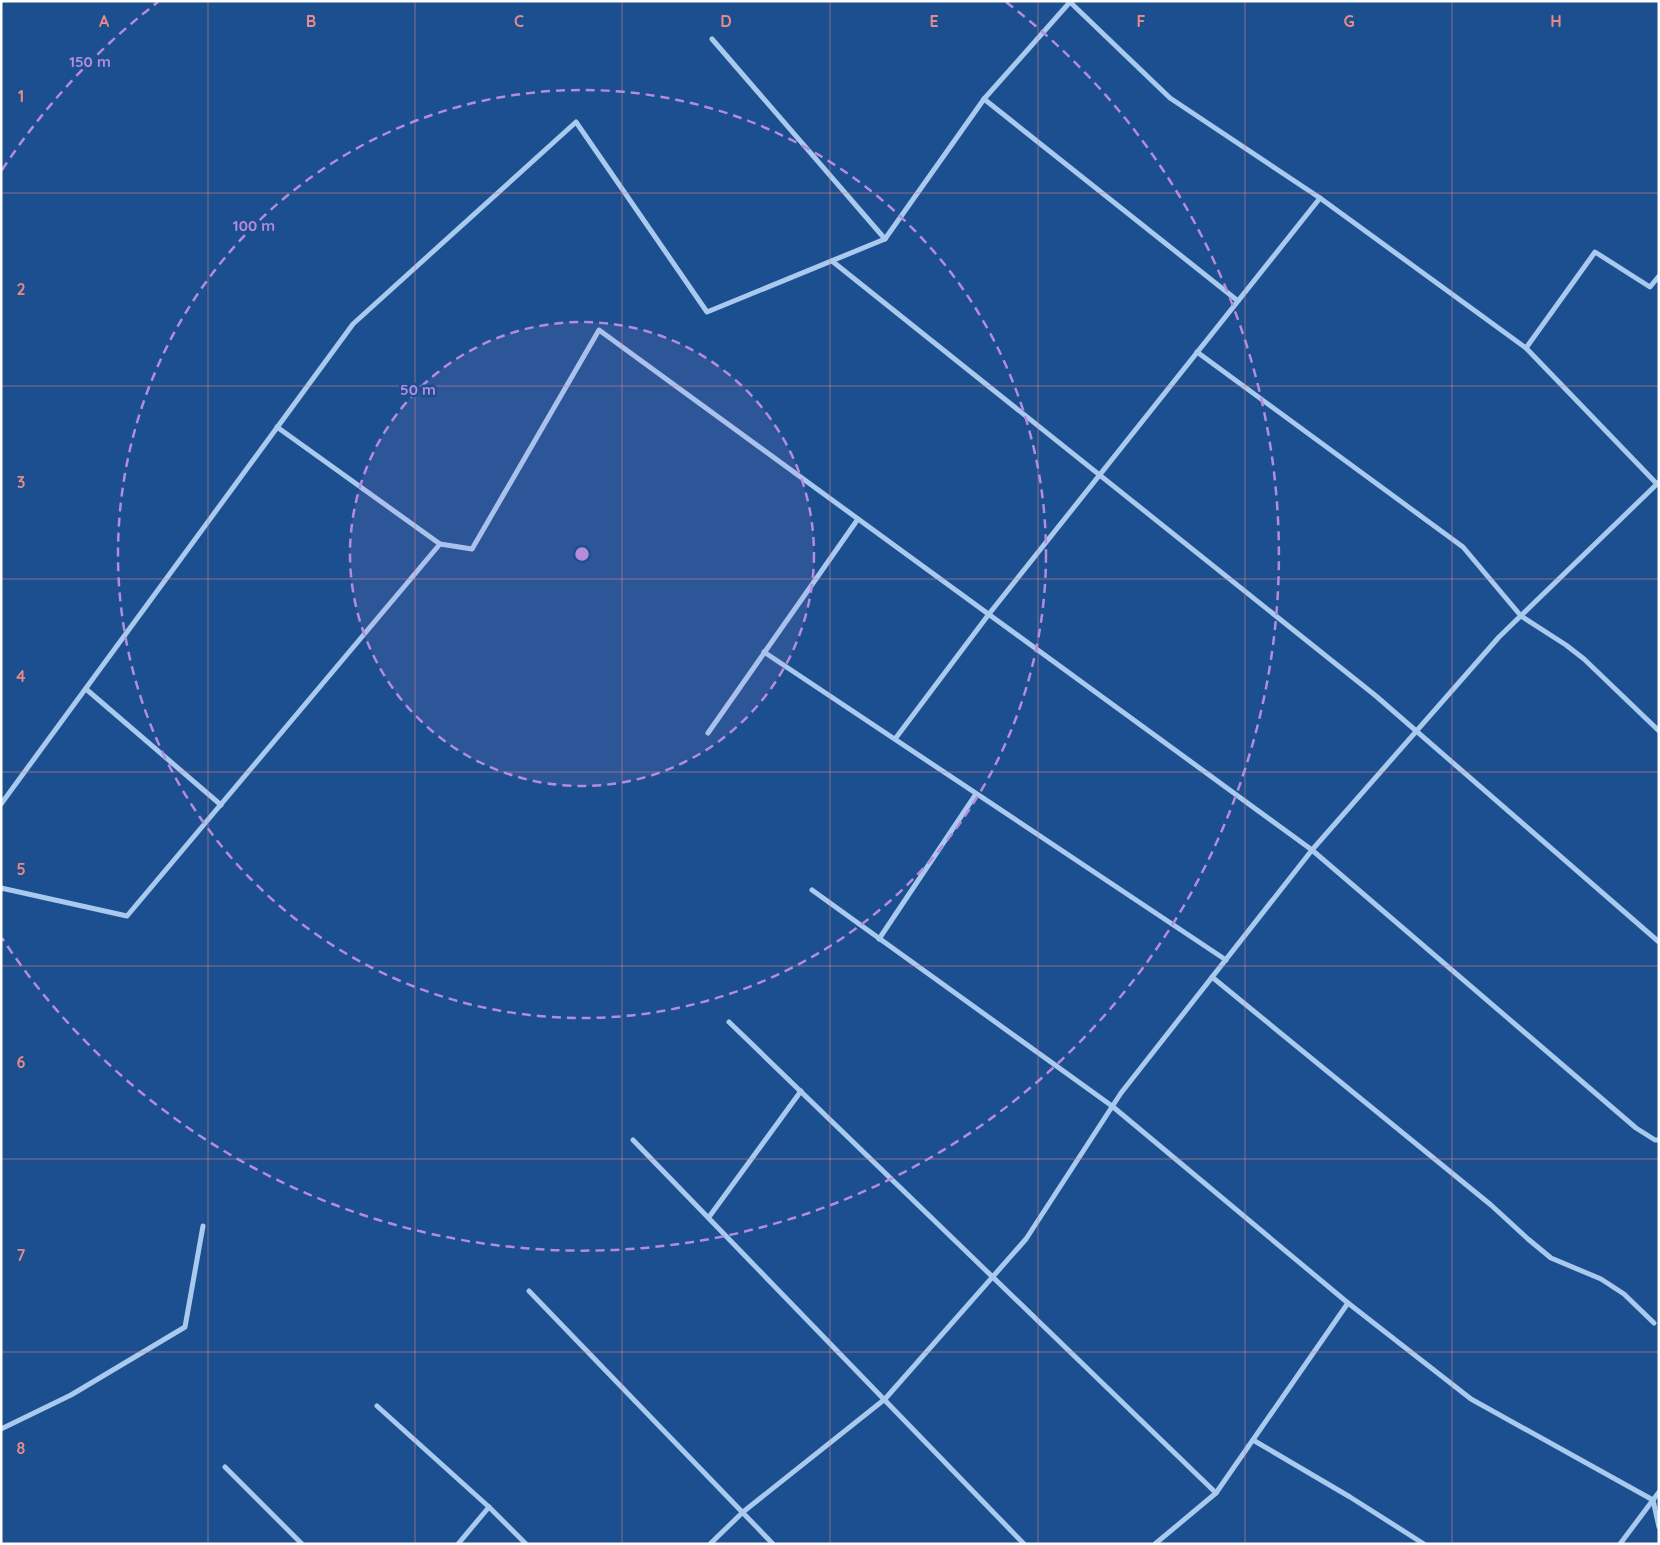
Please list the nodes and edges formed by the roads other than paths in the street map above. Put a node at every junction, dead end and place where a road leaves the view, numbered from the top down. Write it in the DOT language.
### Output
graph roads {
  1 [pos="712,39"];
  2 [pos="984,99"];
  3 [pos="1320,198"];
  4 [pos="885,239"];
  5 [pos="832,261"];
  6 [pos="1659,276"];
  7 [pos="1238,301"];
  8 [pos="1526,348"];
  9 [pos="1197,352"];
  10 [pos="278,427"];
  11 [pos="1100,475"];
  12 [pos="1658,483"];
  13 [pos="858,519"];
  14 [pos="440,544"];
  15 [pos="988,614"];
  16 [pos="1521,616"];
  17 [pos="764,652"];
  18 [pos="86,689"];
  19 [pos="1417,731"];
  20 [pos="1659,731"];
  21 [pos="708,733"];
  22 [pos="895,739"];
  23 [pos="976,794"];
  24 [pos="1,804"];
  25 [pos="221,804"];
  26 [pos="1312,850"];
  27 [pos="1,888"];
  28 [pos="812,890"];
  29 [pos="879,938"];
  30 [pos="1659,942"];
  31 [pos="1226,960"];
  32 [pos="1212,977"];
  33 [pos="729,1022"];
  34 [pos="801,1091"];
  35 [pos="1112,1106"];
  36 [pos="633,1140"];
  37 [pos="1659,1140"];
  38 [pos="708,1217"];
  39 [pos="203,1226"];
  40 [pos="992,1276"];
  41 [pos="529,1292"];
  42 [pos="1348,1303"];
  43 [pos="1654,1323"];
  44 [pos="885,1400"];
  45 [pos="378,1406"];
  46 [pos="1,1429"];
  47 [pos="1253,1440"];
  48 [pos="224,1467"];
  49 [pos="1659,1492"];
  50 [pos="1216,1494"];
  51 [pos="1653,1500"];
  52 [pos="489,1507"];
  53 [pos="743,1512"];
  54 [pos="1659,1527"];
  55 [pos="1156,1543"];
  56 [pos="302,1544"];
  57 [pos="458,1544"];
  58 [pos="526,1544"];
  59 [pos="710,1544"];
  60 [pos="773,1544"];
  61 [pos="1024,1544"];
  62 [pos="1424,1544"];
  63 [pos="1620,1544"];
  1 -- 4 [label="street"];
  2 -- 3 [label="street"];
  2 -- 4 [label="street"];
  2 -- 7 [label="street"];
  3 -- 7 [label="street"];
  3 -- 8 [label="street"];
  4 -- 5 [label="street"];
  5 -- 10 [label="street"];
  5 -- 11 [label="street"];
  6 -- 8 [label="street"];
  7 -- 9 [label="street"];
  8 -- 12 [label="street"];
  9 -- 11 [label="street"];
  9 -- 16 [label="street"];
  10 -- 14 [label="street"];
  10 -- 18 [label="street"];
  11 -- 15 [label="street"];
  11 -- 19 [label="street"];
  12 -- 16 [label="street"];
  13 -- 14 [label="street"];
  13 -- 15 [label="street"];
  13 -- 17 [label="street"];
  14 -- 25 [label="street"];
  15 -- 22 [label="street"];
  15 -- 26 [label="street"];
  16 -- 19 [label="street"];
  16 -- 20 [label="street"];
  17 -- 21 [label="street"];
  17 -- 22 [label="street"];
  18 -- 24 [label="street"];
  18 -- 25 [label="street"];
  19 -- 26 [label="street"];
  19 -- 30 [label="street"];
  22 -- 23 [label="street"];
  23 -- 29 [label="street"];
  23 -- 31 [label="street"];
  25 -- 27 [label="street"];
  26 -- 31 [label="street"];
  26 -- 37 [label="street"];
  28 -- 29 [label="street"];
  29 -- 35 [label="street"];
  31 -- 32 [label="street"];
  32 -- 35 [label="street"];
  32 -- 43 [label="street"];
  33 -- 34 [label="street"];
  34 -- 38 [label="street"];
  34 -- 40 [label="street"];
  35 -- 40 [label="street"];
  35 -- 42 [label="street"];
  36 -- 38 [label="street"];
  38 -- 44 [label="street"];
  39 -- 46 [label="street"];
  40 -- 44 [label="street"];
  40 -- 50 [label="street"];
  41 -- 53 [label="street"];
  42 -- 47 [label="street"];
  42 -- 51 [label="street"];
  44 -- 53 [label="street"];
  44 -- 61 [label="street"];
  45 -- 52 [label="street"];
  47 -- 50 [label="street"];
  47 -- 62 [label="street"];
  48 -- 56 [label="street"];
  49 -- 51 [label="street"];
  50 -- 55 [label="street"];
  51 -- 54 [label="street"];
  51 -- 63 [label="street"];
  52 -- 57 [label="street"];
  52 -- 58 [label="street"];
  53 -- 59 [label="street"];
  53 -- 60 [label="street"];
}
